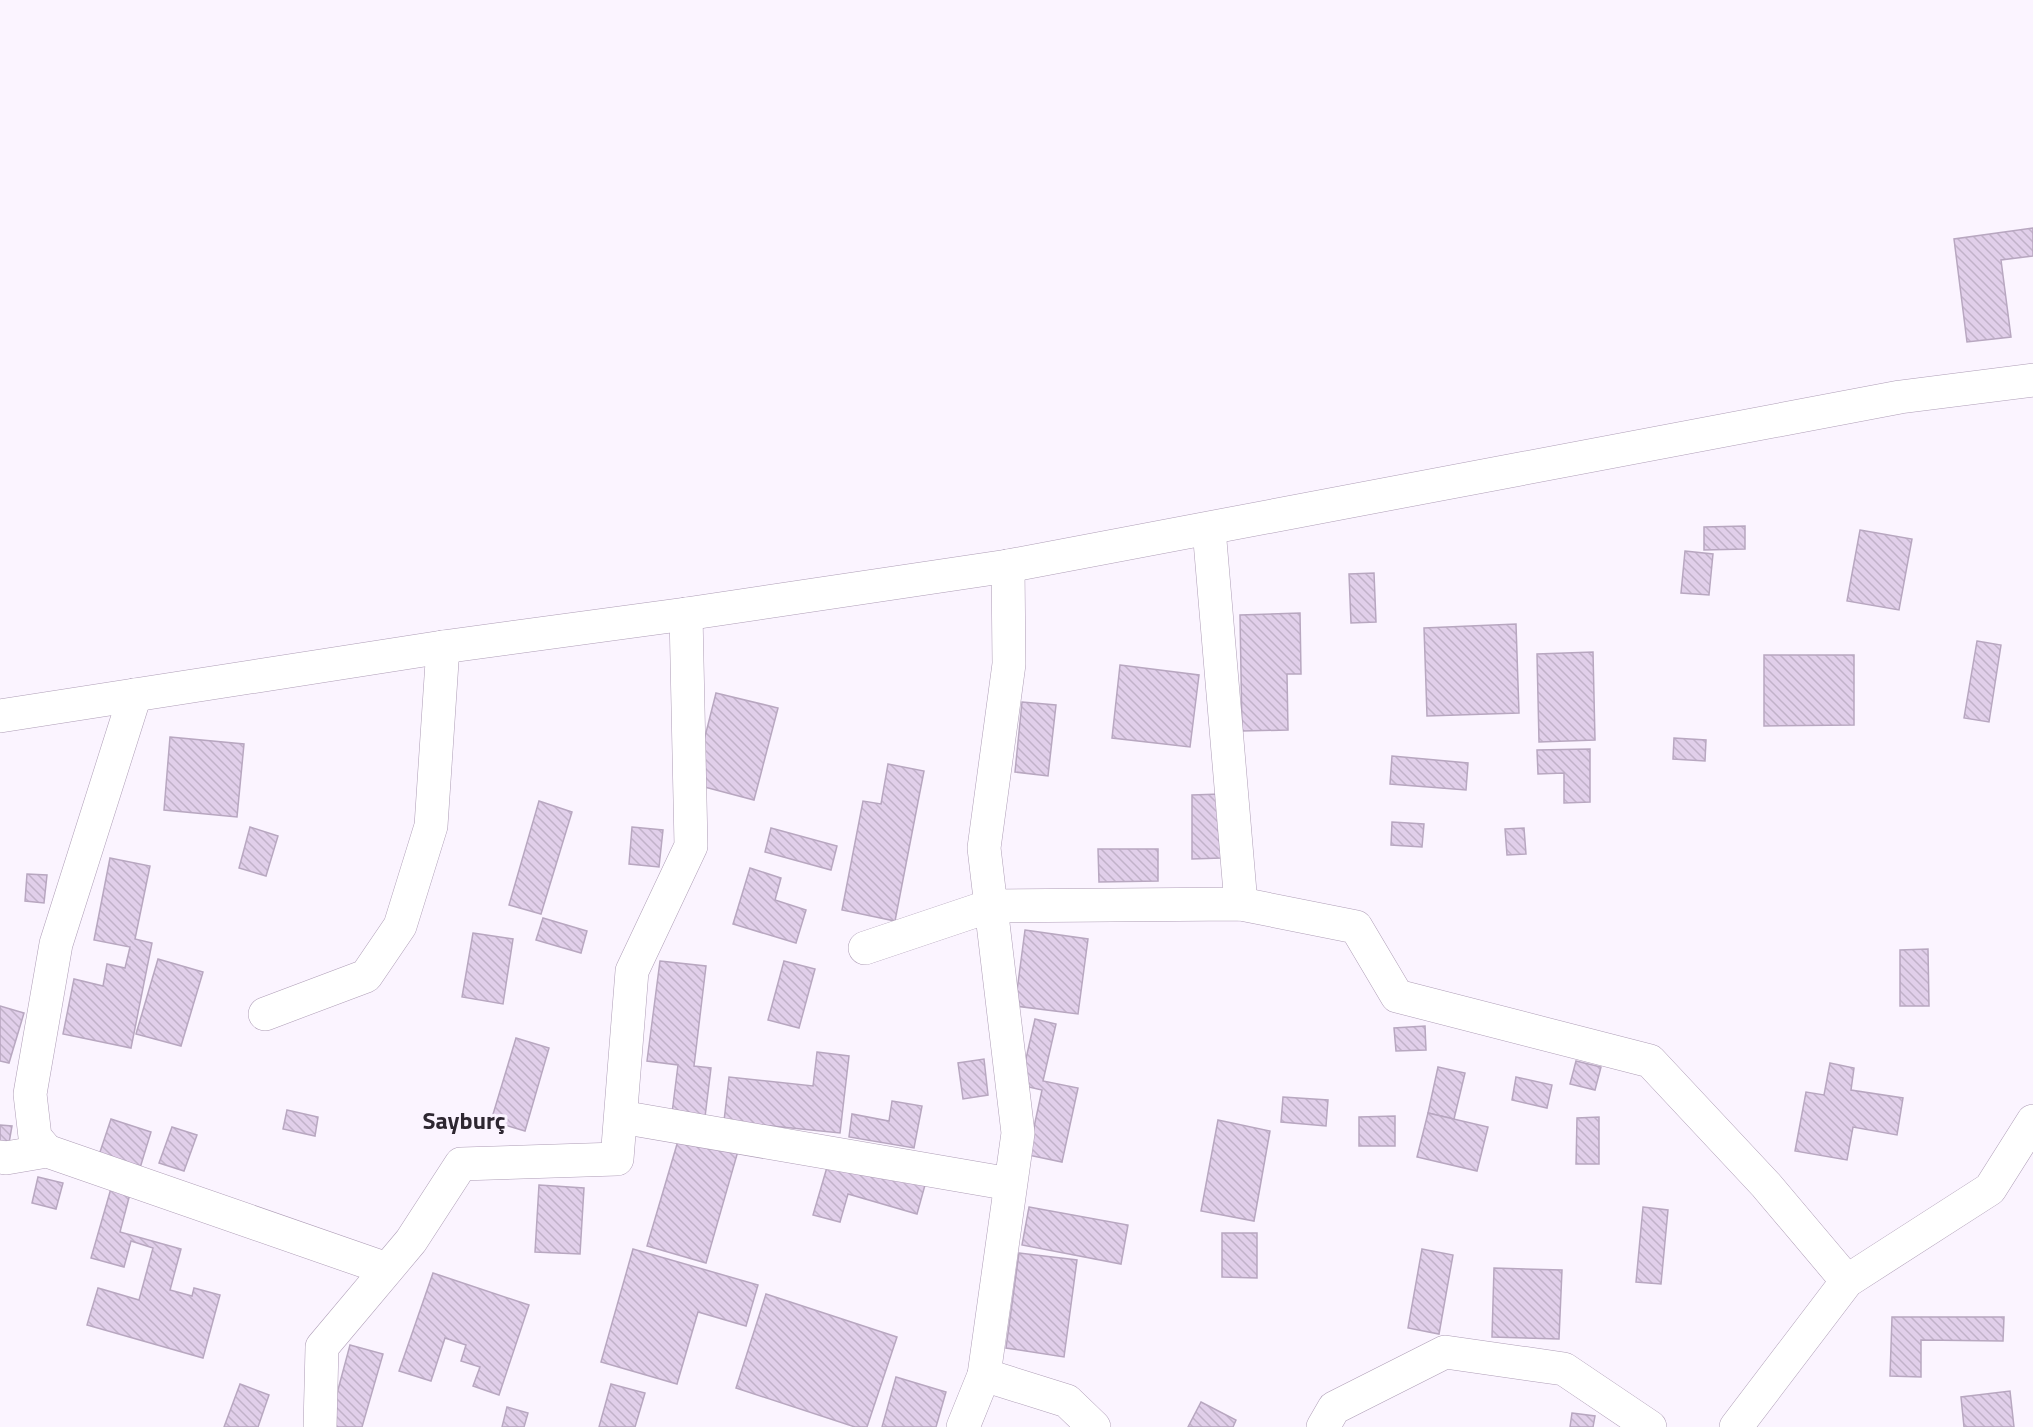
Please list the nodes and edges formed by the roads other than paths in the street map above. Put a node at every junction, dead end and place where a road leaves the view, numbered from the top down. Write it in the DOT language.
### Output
graph roads {
  1 [pos="2033,380"];
  2 [pos="1209,528"];
  3 [pos="1008,566"];
  4 [pos="686,614"];
  5 [pos="443,647"];
  6 [pos="135,695"];
  7 [pos="0,716"];
  8 [pos="1241,904"];
  9 [pos="990,906"];
  10 [pos="865,948"];
  11 [pos="265,1014"];
  12 [pos="621,1117"];
  13 [pos="2033,1121"];
  14 [pos="47,1151"];
  15 [pos="0,1157"];
  16 [pos="1010,1184"];
  17 [pos="387,1269"];
  18 [pos="1847,1281"];
  19 [pos="984,1375"];
  20 [pos="320,1427"];
  21 [pos="963,1427"];
  22 [pos="1094,1427"];
  23 [pos="1323,1427"];
  24 [pos="1650,1427"];
  25 [pos="1736,1427"];
  1 -- 2 [label="street"];
  2 -- 3 [label="street"];
  2 -- 8 [label="street"];
  3 -- 4 [label="street"];
  3 -- 9 [label="street"];
  4 -- 5 [label="street"];
  4 -- 12 [label="street"];
  5 -- 6 [label="street"];
  5 -- 11 [label="street"];
  6 -- 7 [label="street"];
  6 -- 14 [label="street"];
  8 -- 9 [label="street"];
  8 -- 18 [label="street"];
  9 -- 10 [label="street"];
  9 -- 16 [label="street"];
  12 -- 16 [label="street"];
  12 -- 17 [label="street"];
  13 -- 18 [label="street"];
  14 -- 15 [label="street"];
  14 -- 17 [label="street"];
  16 -- 19 [label="street"];
  17 -- 20 [label="street"];
  18 -- 25 [label="street"];
  19 -- 21 [label="street"];
  19 -- 22 [label="street"];
  23 -- 24 [label="street"];
}
